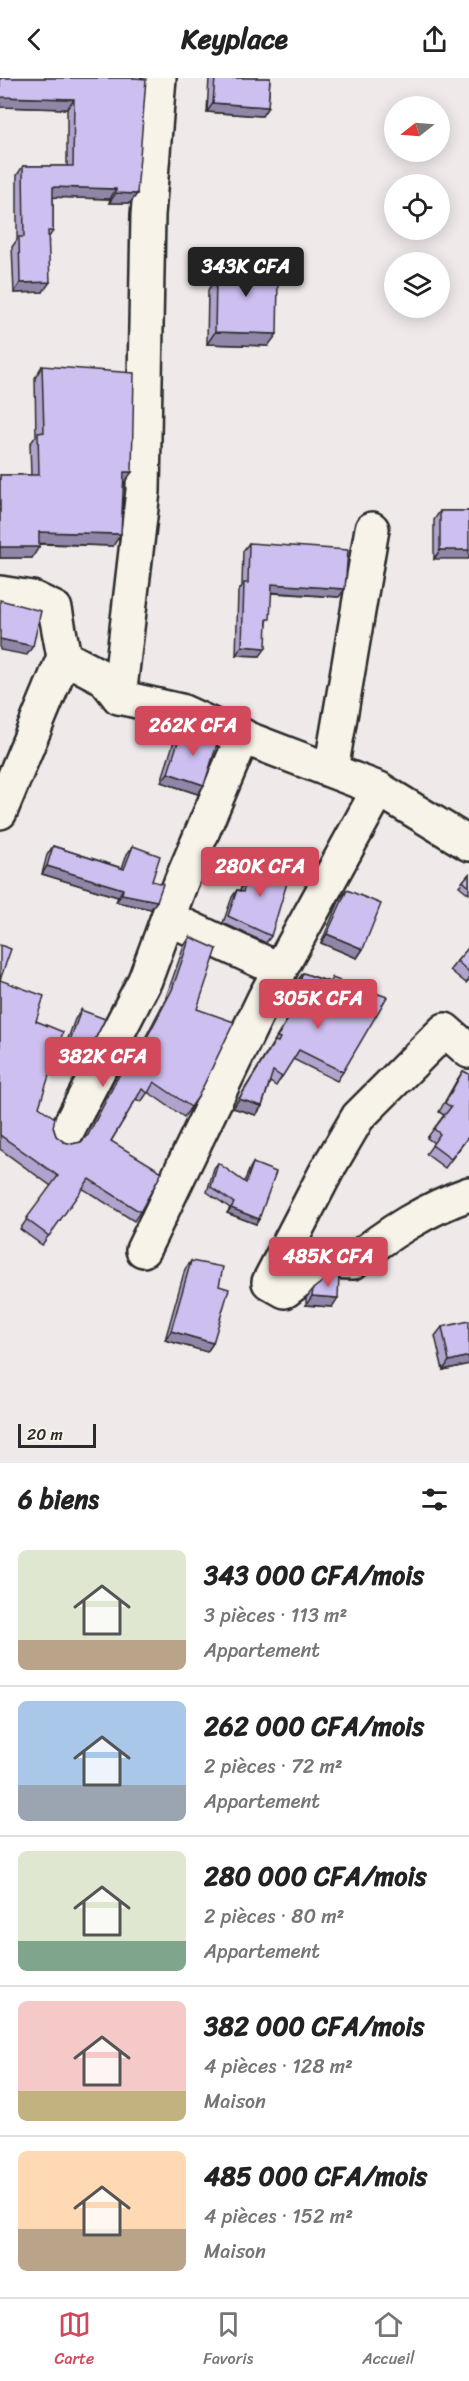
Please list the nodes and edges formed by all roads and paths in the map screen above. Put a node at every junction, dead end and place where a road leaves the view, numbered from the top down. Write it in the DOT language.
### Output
graph roads {
  1 [pos="159,78"];
  2 [pos="372,529"];
  3 [pos="0,593"];
  4 [pos="64,657"];
  5 [pos="119,697"];
  6 [pos="243,736"];
  7 [pos="331,770"];
  8 [pos="379,789"];
  9 [pos="0,812"];
  10 [pos="469,844"];
  11 [pos="168,918"];
  12 [pos="280,970"];
  13 [pos="469,1051"];
  14 [pos="65,1135"];
  15 [pos="469,1194"];
  16 [pos="143,1250"];
  1 -- 5 [label="street"];
  2 -- 7 [label="street"];
  3 -- 4 [label="street"];
  4 -- 5 [label="street"];
  4 -- 9 [label="street"];
  5 -- 6 [label="street"];
  6 -- 7 [label="street"];
  6 -- 11 [label="street"];
  7 -- 8 [label="street"];
  8 -- 10 [label="street"];
  8 -- 12 [label="street"];
  11 -- 12 [label="street"];
  11 -- 14 [label="street"];
  12 -- 16 [label="street"];
  13 -- 15 [label="street"];
}
